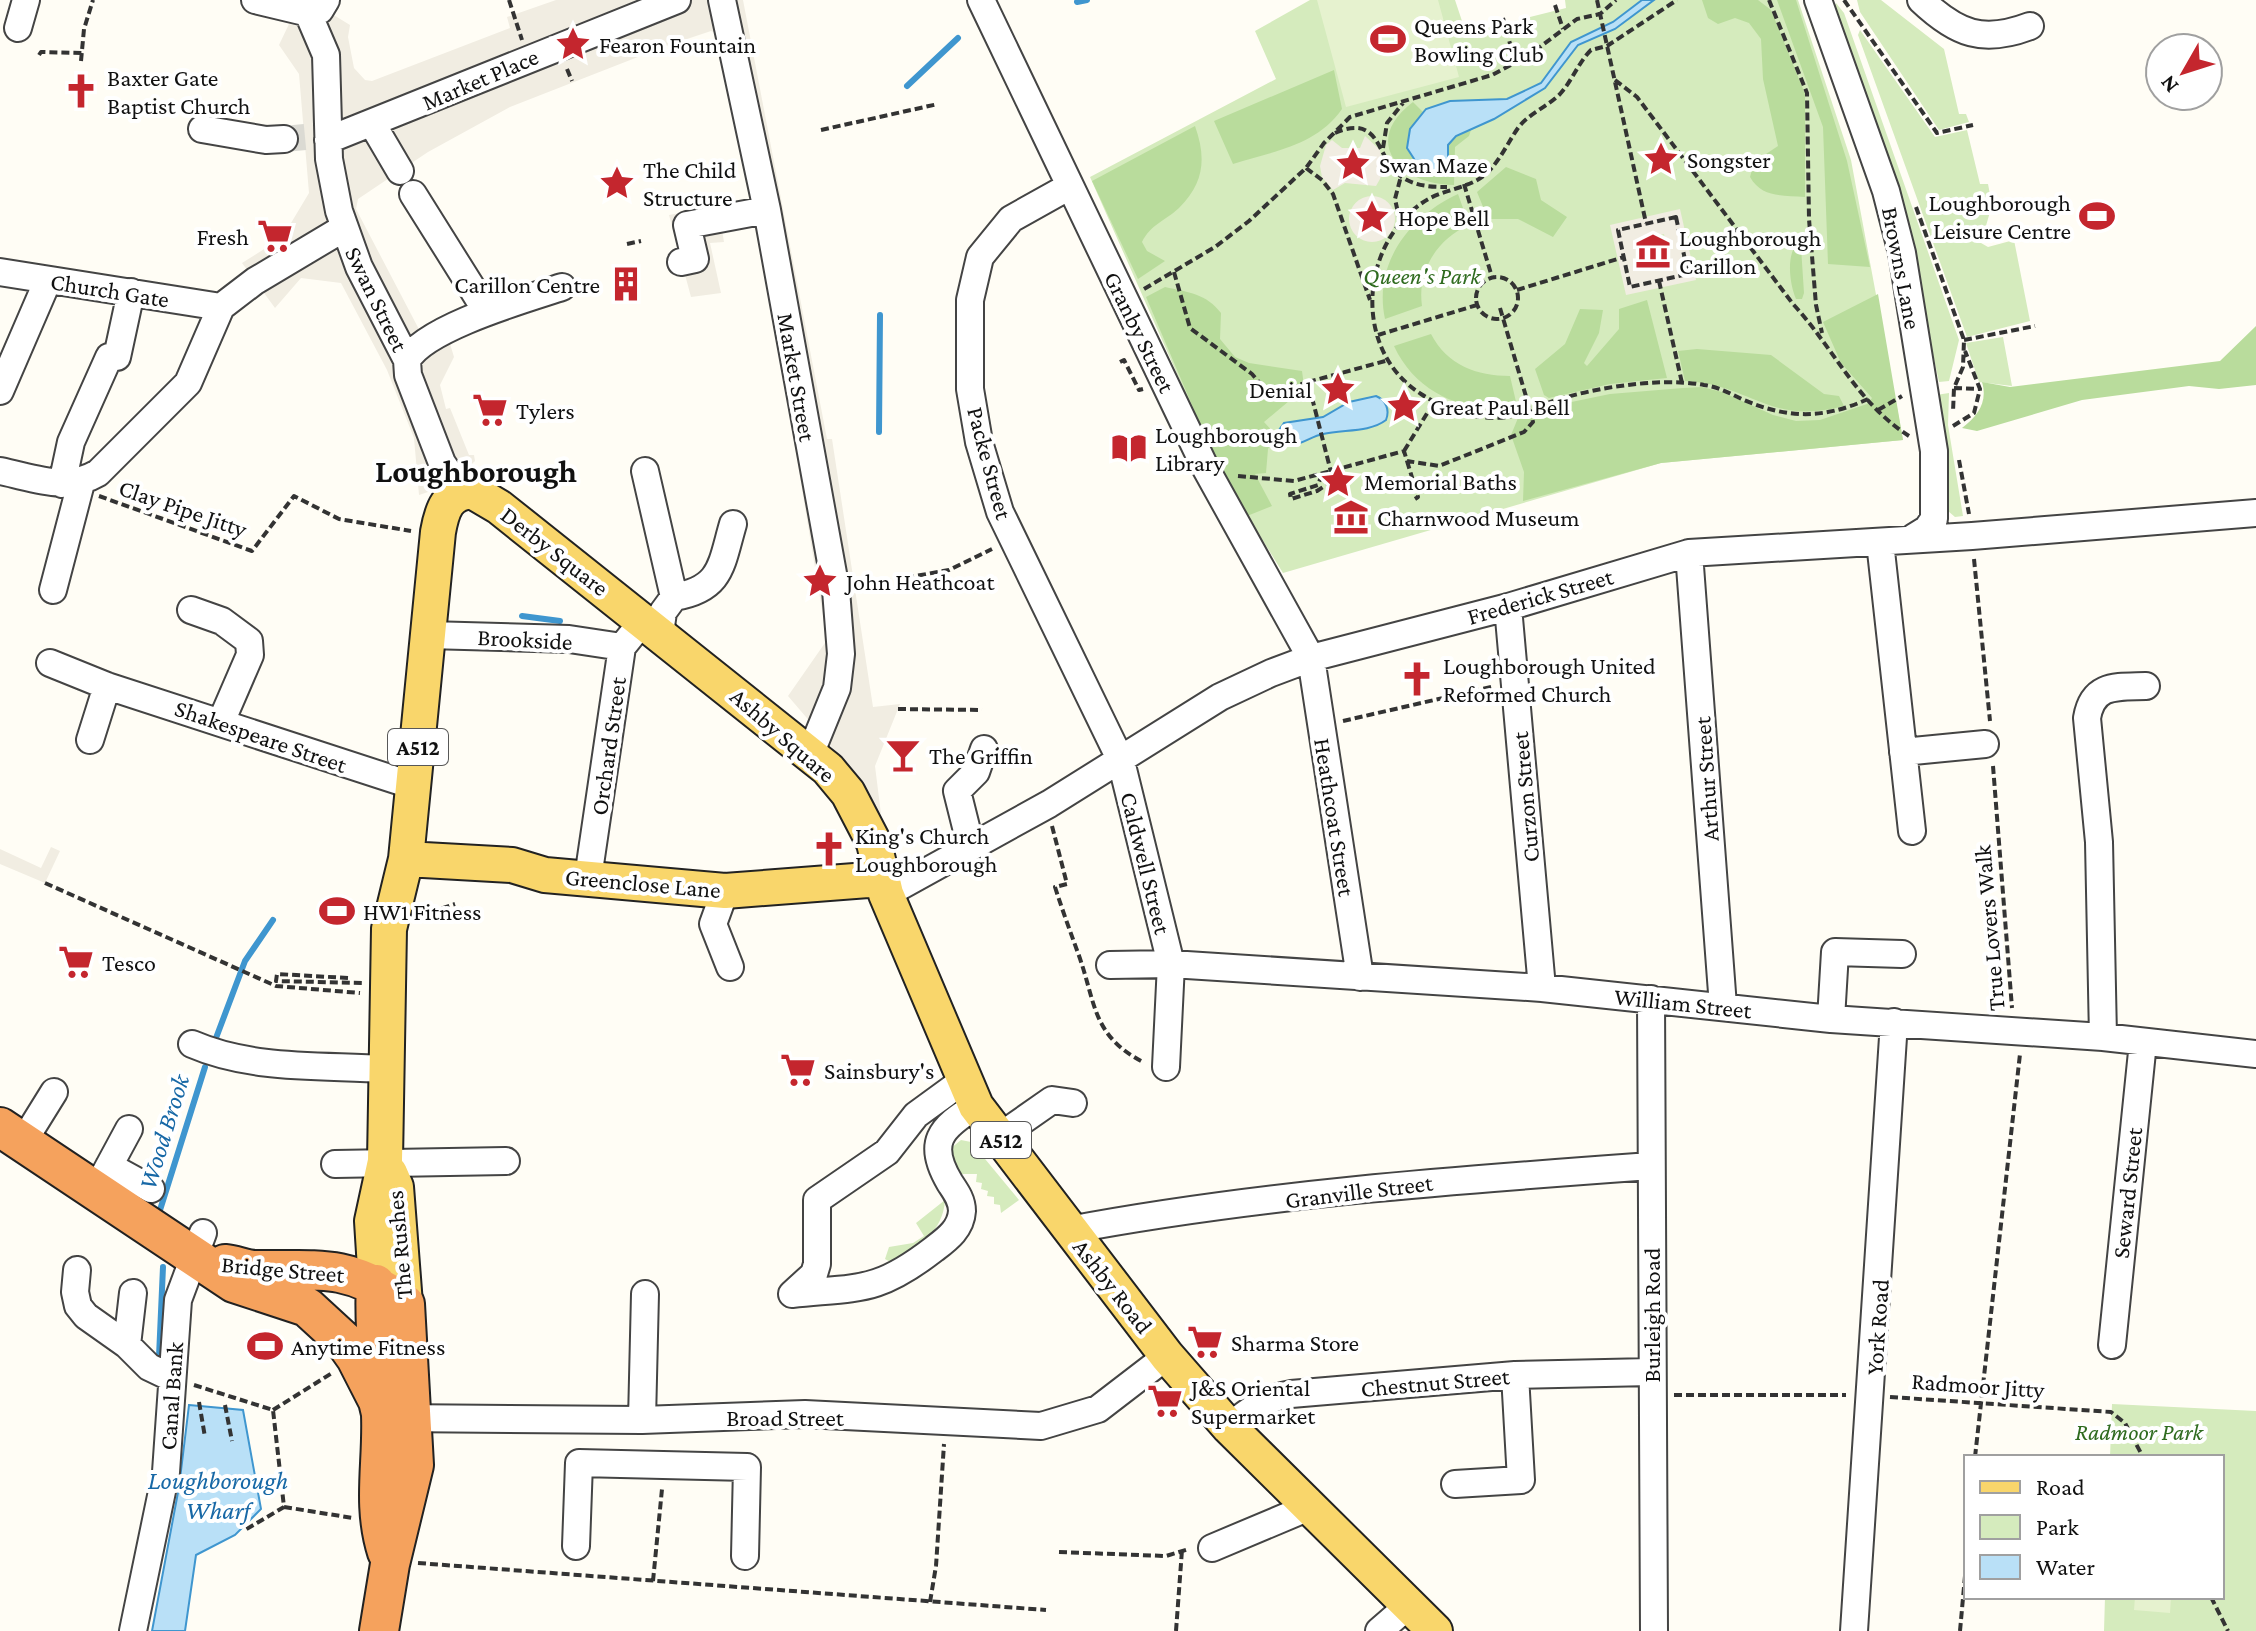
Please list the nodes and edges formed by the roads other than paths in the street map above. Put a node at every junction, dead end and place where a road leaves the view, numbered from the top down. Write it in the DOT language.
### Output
graph roads {
  1 [pos="26,0"];
  2 [pos="255,0"];
  3 [pos="677,0"];
  4 [pos="722,0"];
  5 [pos="981,0"];
  6 [pos="1818,0"];
  7 [pos="1921,0"];
  8 [pos="317,6"];
  9 [pos="2030,26"];
  10 [pos="18,28"];
  11 [pos="373,125"];
  12 [pos="202,129"];
  13 [pos="311,138"];
  14 [pos="400,171"];
  15 [pos="1070,186"];
  16 [pos="413,194"];
  17 [pos="767,210"];
  18 [pos="344,228"];
  19 [pos="681,262"];
  20 [pos="0,272"];
  21 [pos="48,280"];
  22 [pos="562,287"];
  23 [pos="131,292"];
  24 [pos="221,307"];
  25 [pos="487,312"];
  26 [pos="407,360"];
  27 [pos="0,391"];
  28 [pos="0,471"];
  29 [pos="645,471"];
  30 [pos="72,484"];
  31 [pos="462,492"];
  32 [pos="2256,513"];
  33 [pos="733,524"];
  34 [pos="1914,537"];
  35 [pos="1880,542"];
  36 [pos="1689,553"];
  37 [pos="53,590"];
  38 [pos="674,597"];
  39 [pos="1508,607"];
  40 [pos="191,610"];
  41 [pos="642,634"];
  42 [pos="428,635"];
  43 [pos="1311,658"];
  44 [pos="50,663"];
  45 [pos="107,686"];
  46 [pos="2146,686"];
  47 [pos="221,722"];
  48 [pos="90,740"];
  49 [pos="1989,744"];
  50 [pos="984,749"];
  51 [pos="811,752"];
  52 [pos="1903,752"];
  53 [pos="1121,761"];
  54 [pos="414,786"];
  55 [pos="1912,831"];
  56 [pos="971,847"];
  57 [pos="406,859"];
  58 [pos="588,878"];
  59 [pos="883,887"];
  60 [pos="725,891"];
  61 [pos="1902,954"];
  62 [pos="1171,964"];
  63 [pos="1110,965"];
  64 [pos="730,967"];
  65 [pos="1360,977"];
  66 [pos="1542,988"];
  67 [pos="1651,999"];
  68 [pos="1723,1006"];
  69 [pos="1831,1019"];
  70 [pos="1894,1022"];
  71 [pos="2103,1037"];
  72 [pos="2143,1042"];
  73 [pos="192,1044"];
  74 [pos="2256,1054"];
  75 [pos="1157,1066"];
  76 [pos="385,1069"];
  77 [pos="54,1092"];
  78 [pos="970,1093"];
  79 [pos="1073,1103"];
  80 [pos="129,1129"];
  81 [pos="11,1135"];
  82 [pos="999,1137"];
  83 [pos="385,1161"];
  84 [pos="506,1161"];
  85 [pos="335,1164"];
  86 [pos="1651,1166"];
  87 [pos="102,1179"];
  88 [pos="151,1189"];
  89 [pos="372,1221"];
  90 [pos="1069,1230"];
  91 [pos="199,1250"];
  92 [pos="318,1268"];
  93 [pos="77,1270"];
  94 [pos="133,1293"];
  95 [pos="645,1294"];
  96 [pos="385,1301"];
  97 [pos="307,1307"];
  98 [pos="127,1345"];
  99 [pos="2112,1345"];
  100 [pos="1167,1356"];
  101 [pos="1515,1375"];
  102 [pos="172,1378"];
  103 [pos="1651,1383"];
  104 [pos="397,1418"];
  105 [pos="642,1420"];
  106 [pos="1229,1427"];
  107 [pos="1455,1484"];
  108 [pos="1307,1508"];
  109 [pos="576,1546"];
  110 [pos="1227,1549"];
  111 [pos="745,1556"];
  112 [pos="405,1564"];
  113 [pos="1409,1605"];
  114 [pos="133,1631"];
  115 [pos="379,1631"];
  116 [pos="1379,1631"];
  117 [pos="1435,1631"];
  118 [pos="1654,1631"];
  119 [pos="1854,1631"];
  1 -- 10 [label="street"];
  2 -- 8 [label="street"];
  3 -- 11 [label="street, Market Place"];
  4 -- 17 [label="street, Market Street"];
  5 -- 15 [label="street, Granby Street"];
  6 -- 34 [label="street, Browns Lane"];
  7 -- 9 [label="street"];
  8 -- 13 [label="street"];
  11 -- 13 [label="street, Market Place"];
  11 -- 14 [label="street"];
  12 -- 13 [label="street"];
  13 -- 18 [label="street"];
  15 -- 43 [label="street, Granby Street"];
  15 -- 53 [label="street, Packe Street"];
  16 -- 25 [label="street"];
  17 -- 19 [label="street"];
  17 -- 51 [label="street, Market Street"];
  18 -- 24 [label="street"];
  18 -- 26 [label="street, Swan Street"];
  20 -- 21 [label="street, Church Gate"];
  21 -- 23 [label="street, Church Gate"];
  21 -- 27 [label="street"];
  22 -- 25 [label="street"];
  23 -- 24 [label="street, Church Gate"];
  23 -- 30 [label="street"];
  24 -- 30 [label="street"];
  25 -- 26 [label="street"];
  26 -- 31 [label="street, Swan Street"];
  28 -- 30 [label="street"];
  29 -- 38 [label="street"];
  30 -- 37 [label="street"];
  31 -- 41 [label="main road, Derby Square / A512"];
  31 -- 42 [label="main road, A512"];
  32 -- 34 [label="street, Frederick Street"];
  33 -- 38 [label="street"];
  34 -- 35 [label="street, Frederick Street"];
  35 -- 36 [label="street, Frederick Street"];
  35 -- 52 [label="street"];
  36 -- 39 [label="street, Frederick Street"];
  36 -- 68 [label="street, Arthur Street"];
  38 -- 41 [label="street, Orchard Street"];
  39 -- 43 [label="street, Frederick Street"];
  39 -- 66 [label="street, Curzon Street"];
  40 -- 47 [label="street"];
  41 -- 42 [label="street, Brookside"];
  41 -- 51 [label="main road, Ashby Square / A512"];
  41 -- 58 [label="street, Orchard Street"];
  42 -- 54 [label="main road, The Rushes / A512"];
  43 -- 53 [label="street, Frederick Street"];
  43 -- 65 [label="street, Heathcoat Street"];
  44 -- 45 [label="street, Shakespeare Street"];
  45 -- 47 [label="street, Shakespeare Street"];
  45 -- 48 [label="street"];
  46 -- 71 [label="street"];
  47 -- 54 [label="street, Shakespeare Street"];
  49 -- 52 [label="street"];
  50 -- 56 [label="street"];
  51 -- 59 [label="main road, Ashby Square / A512"];
  52 -- 55 [label="street"];
  53 -- 56 [label="street, Frederick Street"];
  53 -- 62 [label="street, Caldwell Street"];
  54 -- 57 [label="main road, The Rushes / A512"];
  56 -- 59 [label="street, Frederick Street"];
  57 -- 58 [label="main road, Greenclose Lane"];
  57 -- 76 [label="main road, The Rushes / A512"];
  58 -- 60 [label="main road, Greenclose Lane"];
  59 -- 60 [label="main road, Greenclose Lane"];
  59 -- 78 [label="main road, Ashby Road / A512"];
  60 -- 64 [label="street"];
  61 -- 69 [label="street"];
  62 -- 63 [label="street, William Street"];
  62 -- 65 [label="street, William Street"];
  62 -- 75 [label="street, Caldwell Street"];
  65 -- 66 [label="street, William Street"];
  66 -- 67 [label="street, William Street"];
  67 -- 68 [label="street, William Street"];
  67 -- 86 [label="street, Burleigh Road"];
  68 -- 69 [label="street, William Street"];
  69 -- 70 [label="street, William Street"];
  70 -- 71 [label="street, William Street"];
  70 -- 119 [label="street, York Road"];
  71 -- 72 [label="street, William Street"];
  72 -- 74 [label="street, William Street"];
  72 -- 99 [label="street, Seward Street"];
  73 -- 76 [label="street"];
  76 -- 83 [label="main road, The Rushes / A512"];
  77 -- 81 [label="street"];
  78 -- 78 [label="street"];
  78 -- 82 [label="main road, Ashby Road / A512"];
  79 -- 82 [label="street"];
  80 -- 87 [label="street"];
  81 -- 87 [label="highway, Bridge Street"];
  82 -- 90 [label="main road, Ashby Road / A512"];
  83 -- 84 [label="street"];
  83 -- 85 [label="street"];
  83 -- 89 [label="main road, The Rushes / A512"];
  83 -- 96 [label="main road, The Rushes / A512"];
  86 -- 90 [label="street, Granville Street"];
  86 -- 103 [label="street, Burleigh Road"];
  87 -- 88 [label="street"];
  87 -- 91 [label="highway, Bridge Street"];
  89 -- 92 [label="main road"];
  89 -- 96 [label="main road, The Rushes / A512"];
  90 -- 100 [label="main road, Ashby Road / A512"];
  91 -- 92 [label="highway, Bridge Street"];
  91 -- 97 [label="highway, Bridge Street"];
  91 -- 102 [label="street, Canal Bank"];
  92 -- 96 [label="highway, Bridge Street"];
  93 -- 98 [label="street"];
  94 -- 98 [label="street"];
  95 -- 105 [label="street"];
  96 -- 97 [label="highway"];
  96 -- 104 [label="highway"];
  97 -- 104 [label="highway, Bridge Street"];
  98 -- 102 [label="street"];
  100 -- 105 [label="street, Broad Street"];
  100 -- 106 [label="main road, Ashby Road / A512"];
  101 -- 103 [label="street, Chestnut Street"];
  101 -- 106 [label="street, Chestnut Street"];
  101 -- 107 [label="street"];
  102 -- 114 [label="street, Canal Bank"];
  103 -- 118 [label="street, Burleigh Road"];
  104 -- 105 [label="street, Broad Street"];
  104 -- 112 [label="highway"];
  104 -- 112 [label="highway"];
  106 -- 108 [label="main road, Ashby Road / A512"];
  108 -- 110 [label="street"];
  108 -- 113 [label="main road, Ashby Road / A512"];
  109 -- 111 [label="street"];
  112 -- 115 [label="highway"];
  113 -- 116 [label="street"];
  113 -- 117 [label="main road, Ashby Road / A512"];
}
